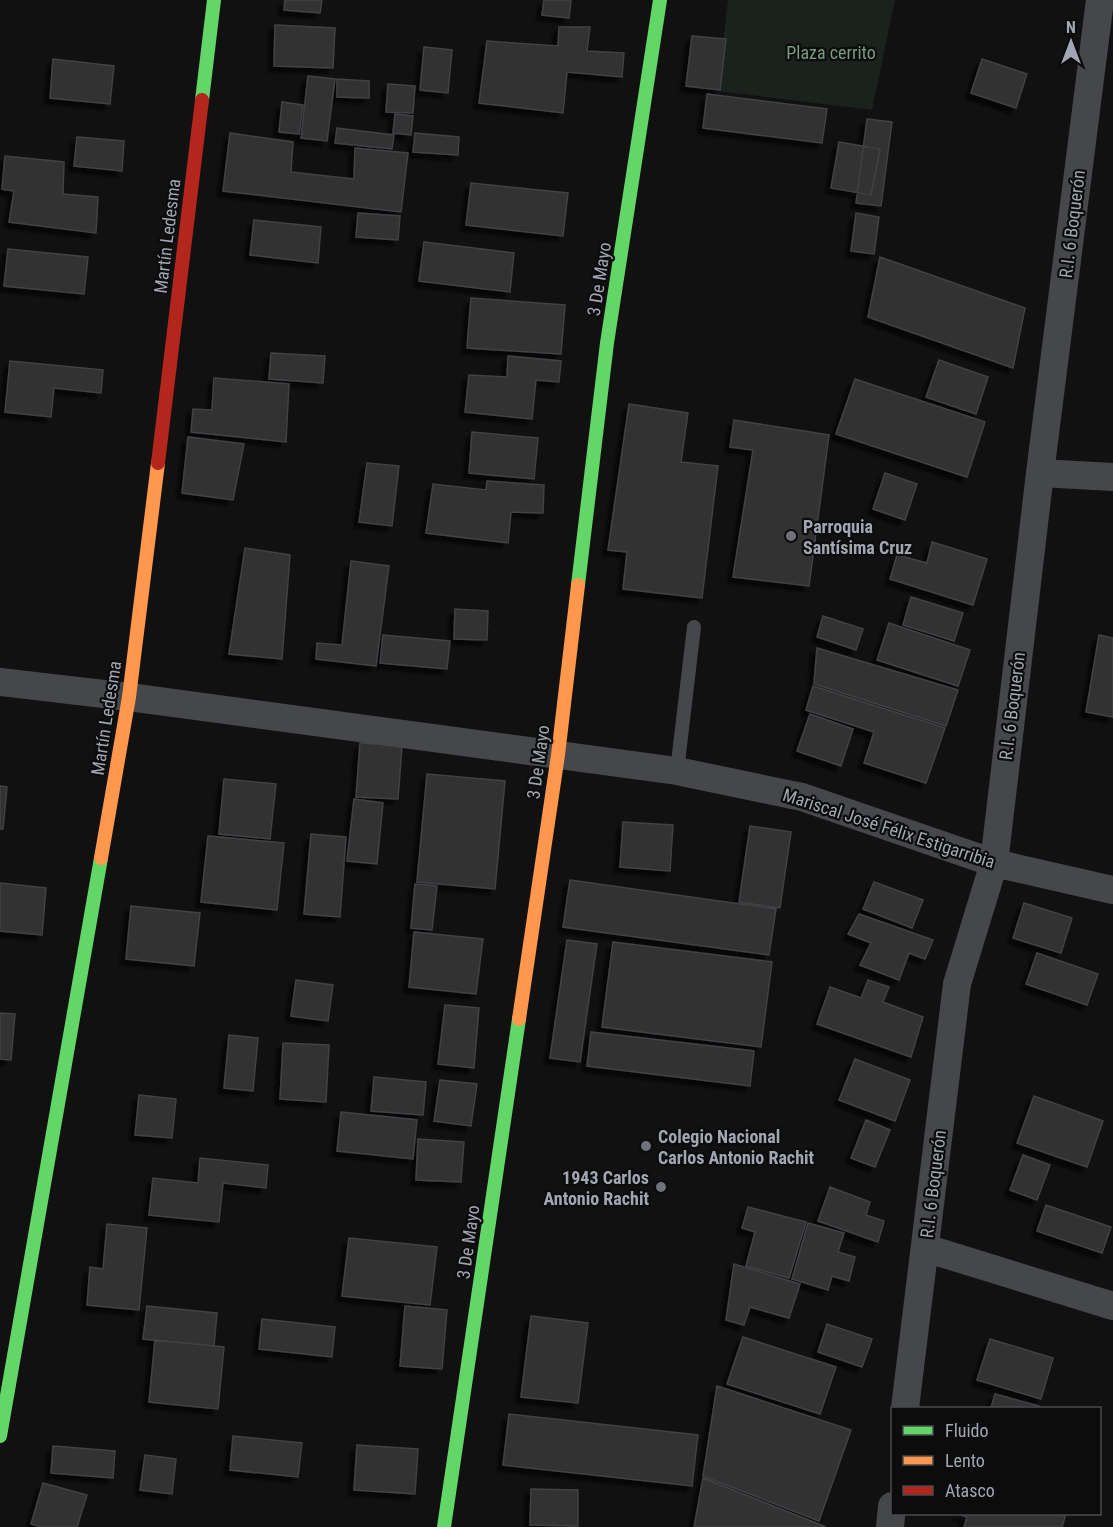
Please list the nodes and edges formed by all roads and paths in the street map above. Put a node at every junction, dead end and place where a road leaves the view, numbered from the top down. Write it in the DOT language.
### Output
graph roads {
  1 [pos="214,0"];
  2 [pos="660,0"];
  3 [pos="1100,0"];
  4 [pos="1040,473"];
  5 [pos="1113,477"];
  6 [pos="694,627"];
  7 [pos="0,682"];
  8 [pos="129,697"];
  9 [pos="558,755"];
  10 [pos="677,771"];
  11 [pos="994,862"];
  12 [pos="1113,890"];
  13 [pos="925,1248"];
  14 [pos="1113,1306"];
  15 [pos="905,1407"];
  16 [pos="0,1436"];
  17 [pos="444,1527"];
  1 -- 8 [label="street, Martín Ledesma"];
  2 -- 9 [label="street, 3 De Mayo"];
  3 -- 4 [label="street, R.I. 6 Boquerón"];
  4 -- 5 [label="street"];
  4 -- 11 [label="street, R.I. 6 Boquerón"];
  6 -- 10 [label="lane"];
  7 -- 8 [label="street, Mariscal José Félix Estigarribia"];
  8 -- 9 [label="street, Mariscal José Félix Estigarribia"];
  8 -- 16 [label="street, Martín Ledesma"];
  9 -- 10 [label="street, Mariscal José Félix Estigarribia"];
  9 -- 17 [label="street, 3 De Mayo"];
  10 -- 11 [label="street, Mariscal José Félix Estigarribia"];
  11 -- 12 [label="street, Mariscal José Félix Estigarribia"];
  11 -- 13 [label="street, R.I. 6 Boquerón"];
  13 -- 14 [label="street"];
  13 -- 15 [label="street, R.I. 6 Boquerón"];
}
